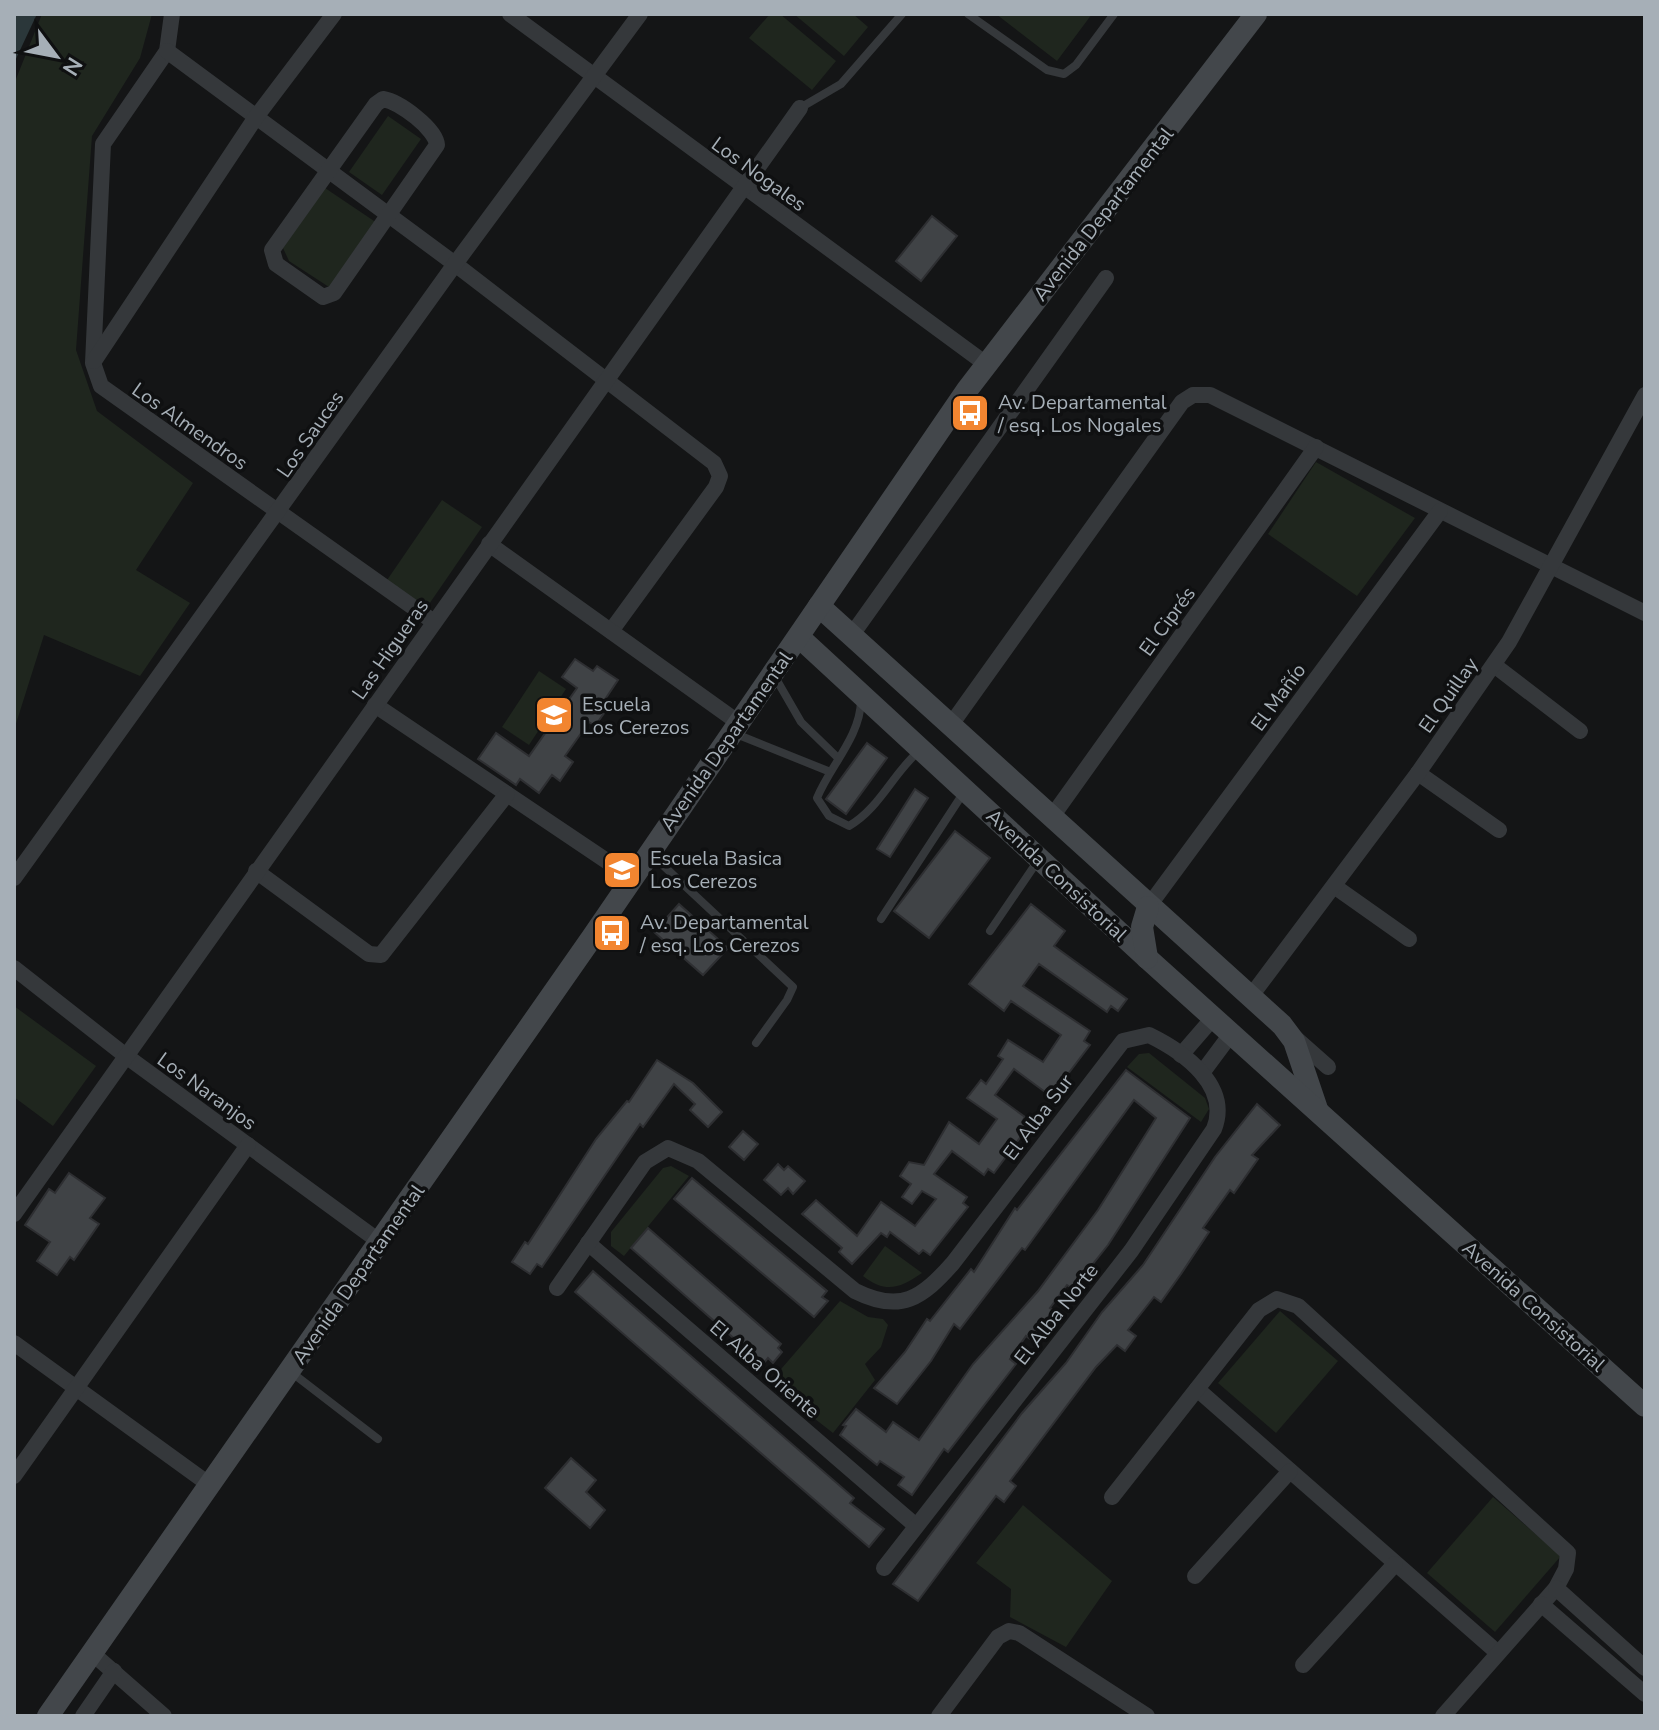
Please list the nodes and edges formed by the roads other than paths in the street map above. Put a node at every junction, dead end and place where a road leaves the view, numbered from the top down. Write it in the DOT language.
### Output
graph roads {
  1 [pos="172,14"];
  2 [pos="334,14"];
  3 [pos="510,14"];
  4 [pos="640,14"];
  5 [pos="902,14"];
  6 [pos="968,14"];
  7 [pos="1114,14"];
  8 [pos="1250,16"];
  9 [pos="167,51"];
  10 [pos="593,75"];
  11 [pos="800,108"];
  12 [pos="256,117"];
  13 [pos="327,172"];
  14 [pos="743,187"];
  15 [pos="387,216"];
  16 [pos="455,264"];
  17 [pos="1106,278"];
  18 [pos="93,363"];
  19 [pos="986,364"];
  20 [pos="605,381"];
  21 [pos="1645,395"];
  22 [pos="1316,447"];
  23 [pos="1440,511"];
  24 [pos="278,512"];
  25 [pos="489,544"];
  26 [pos="1554,567"];
  27 [pos="819,606"];
  28 [pos="1645,613"];
  29 [pos="434,622"];
  30 [pos="611,631"];
  31 [pos="851,636"];
  32 [pos="799,637"];
  33 [pos="1494,665"];
  34 [pos="885,667"];
  35 [pos="773,673"];
  36 [pos="862,695"];
  37 [pos="375,705"];
  38 [pos="950,726"];
  39 [pos="735,728"];
  40 [pos="1580,731"];
  41 [pos="921,749"];
  42 [pos="838,758"];
  43 [pos="828,771"];
  44 [pos="1418,773"];
  45 [pos="965,790"];
  46 [pos="507,794"];
  47 [pos="1051,818"];
  48 [pos="1499,830"];
  49 [pos="649,853"];
  50 [pos="1039,858"];
  51 [pos="256,871"];
  52 [pos="14,878"];
  53 [pos="632,878"];
  54 [pos="1334,886"];
  55 [pos="1148,907"];
  56 [pos="881,919"];
  57 [pos="990,931"];
  58 [pos="1409,939"];
  59 [pos="1147,958"];
  60 [pos="14,968"];
  61 [pos="1251,996"];
  62 [pos="1213,1018"];
  63 [pos="1289,1033"];
  64 [pos="1231,1034"];
  65 [pos="756,1043"];
  66 [pos="1181,1055"];
  67 [pos="126,1056"];
  68 [pos="1300,1056"];
  69 [pos="1265,1064"];
  70 [pos="1328,1067"];
  71 [pos="1202,1073"];
  72 [pos="1317,1110"];
  73 [pos="248,1145"];
  74 [pos="14,1214"];
  75 [pos="380,1242"];
  76 [pos="588,1243"];
  77 [pos="557,1288"];
  78 [pos="14,1343"];
  79 [pos="290,1372"];
  80 [pos="78,1389"];
  81 [pos="1197,1389"];
  82 [pos="1645,1406"];
  83 [pos="378,1439"];
  84 [pos="1290,1471"];
  85 [pos="14,1476"];
  86 [pos="210,1485"];
  87 [pos="1112,1497"];
  88 [pos="915,1525"];
  89 [pos="1395,1564"];
  90 [pos="884,1568"];
  91 [pos="1195,1576"];
  92 [pos="1556,1588"];
  93 [pos="1541,1604"];
  94 [pos="92,1653"];
  95 [pos="1498,1653"];
  96 [pos="1303,1665"];
  97 [pos="1645,1668"];
  98 [pos="114,1671"];
  99 [pos="1645,1694"];
  100 [pos="48,1716"];
  101 [pos="83,1716"];
  102 [pos="164,1716"];
  103 [pos="939,1716"];
  104 [pos="1147,1716"];
  105 [pos="1443,1716"];
  1 -- 9 [label="street"];
  2 -- 12 [label="street"];
  3 -- 10 [label="street, Los Nogales"];
  4 -- 10 [label="street, Los Sauces"];
  5 -- 11 [label="lane"];
  6 -- 7 [label="lane"];
  8 -- 19 [label="street, Avenida Departamental"];
  9 -- 12 [label="street"];
  9 -- 18 [label="street"];
  10 -- 14 [label="street, Los Nogales"];
  10 -- 16 [label="street, Los Sauces"];
  11 -- 14 [label="street, Las Higueras"];
  12 -- 13 [label="street"];
  12 -- 18 [label="street"];
  13 -- 15 [label="street"];
  13 -- 15 [label="street"];
  13 -- 15 [label="street"];
  14 -- 19 [label="street, Los Nogales"];
  14 -- 20 [label="street, Las Higueras"];
  15 -- 16 [label="street"];
  16 -- 20 [label="street"];
  16 -- 24 [label="street, Los Sauces"];
  17 -- 31 [label="street"];
  18 -- 24 [label="street, Los Almendros"];
  19 -- 27 [label="street, Avenida Departamental"];
  20 -- 25 [label="street, Las Higueras"];
  20 -- 30 [label="street"];
  21 -- 26 [label="street, El Quillay"];
  22 -- 23 [label="street"];
  22 -- 38 [label="street"];
  22 -- 47 [label="street, El Ciprés"];
  23 -- 26 [label="street"];
  23 -- 55 [label="street, El Mañío"];
  24 -- 29 [label="street, Los Almendros"];
  24 -- 52 [label="street, Los Sauces"];
  25 -- 29 [label="street, Las Higueras"];
  25 -- 30 [label="street"];
  26 -- 28 [label="street"];
  26 -- 33 [label="street, El Quillay"];
  27 -- 31 [label="street, Avenida Consistorial"];
  27 -- 32 [label="street, Avenida Departamental"];
  29 -- 37 [label="street, Las Higueras"];
  30 -- 39 [label="street"];
  31 -- 34 [label="street, Avenida Consistorial"];
  32 -- 35 [label="street, Avenida Departamental"];
  32 -- 36 [label="street, Avenida Consistorial"];
  33 -- 40 [label="street"];
  33 -- 44 [label="street, El Quillay"];
  34 -- 36 [label="street"];
  34 -- 38 [label="street, Avenida Consistorial"];
  35 -- 39 [label="street, Avenida Departamental"];
  35 -- 42 [label="lane"];
  36 -- 41 [label="street, Avenida Consistorial"];
  36 -- 42 [label="lane"];
  37 -- 46 [label="street"];
  37 -- 51 [label="street, Las Higueras"];
  38 -- 47 [label="street, Avenida Consistorial"];
  39 -- 43 [label="lane"];
  39 -- 49 [label="street, Avenida Departamental"];
  41 -- 43 [label="lane"];
  41 -- 45 [label="street, Avenida Consistorial"];
  42 -- 43 [label="lane"];
  44 -- 48 [label="street"];
  44 -- 54 [label="street, El Quillay"];
  45 -- 50 [label="street, Avenida Consistorial"];
  45 -- 56 [label="lane"];
  46 -- 51 [label="street"];
  46 -- 53 [label="street"];
  47 -- 55 [label="street, Avenida Consistorial"];
  49 -- 53 [label="street, Avenida Departamental"];
  49 -- 65 [label="lane"];
  50 -- 57 [label="lane"];
  50 -- 59 [label="street, Avenida Consistorial"];
  51 -- 67 [label="street, Las Higueras"];
  53 -- 75 [label="street, Avenida Departamental"];
  54 -- 58 [label="street"];
  54 -- 61 [label="street, El Quillay"];
  55 -- 59 [label="street"];
  55 -- 61 [label="street, Avenida Consistorial"];
  59 -- 62 [label="street, Avenida Consistorial"];
  60 -- 67 [label="street, Los Naranjos"];
  61 -- 63 [label="street, Avenida Consistorial"];
  62 -- 64 [label="street, Avenida Consistorial"];
  62 -- 66 [label="street"];
  63 -- 68 [label="street, Avenida Consistorial"];
  63 -- 70 [label="street, Avenida Consistorial"];
  64 -- 69 [label="street, Avenida Consistorial"];
  64 -- 71 [label="street"];
  66 -- 71 [label="street, El Alba Norte"];
  66 -- 76 [label="street, El Alba Sur"];
  67 -- 73 [label="street, Los Naranjos"];
  67 -- 74 [label="street, Las Higueras"];
  68 -- 69 [label="street"];
  68 -- 72 [label="street, Avenida Consistorial"];
  69 -- 72 [label="street, Avenida Consistorial"];
  71 -- 88 [label="street, El Alba Norte"];
  72 -- 82 [label="street, Avenida Consistorial"];
  73 -- 75 [label="street, Los Naranjos"];
  73 -- 80 [label="street"];
  75 -- 79 [label="street, Avenida Departamental"];
  76 -- 77 [label="street"];
  76 -- 88 [label="street, El Alba Oriente"];
  78 -- 80 [label="street"];
  79 -- 83 [label="lane"];
  79 -- 86 [label="street, Avenida Departamental"];
  80 -- 85 [label="street"];
  80 -- 86 [label="street"];
  81 -- 84 [label="street"];
  81 -- 87 [label="street"];
  81 -- 92 [label="street"];
  84 -- 89 [label="street"];
  84 -- 91 [label="street"];
  86 -- 94 [label="street, Avenida Departamental"];
  88 -- 90 [label="street, El Alba Norte"];
  89 -- 95 [label="street"];
  89 -- 96 [label="street"];
  92 -- 93 [label="street"];
  92 -- 97 [label="street"];
  93 -- 95 [label="street"];
  93 -- 99 [label="street"];
  94 -- 98 [label="street"];
  94 -- 100 [label="street, Avenida Departamental"];
  95 -- 105 [label="street"];
  98 -- 101 [label="street"];
  98 -- 102 [label="street"];
  103 -- 104 [label="street"];
}
